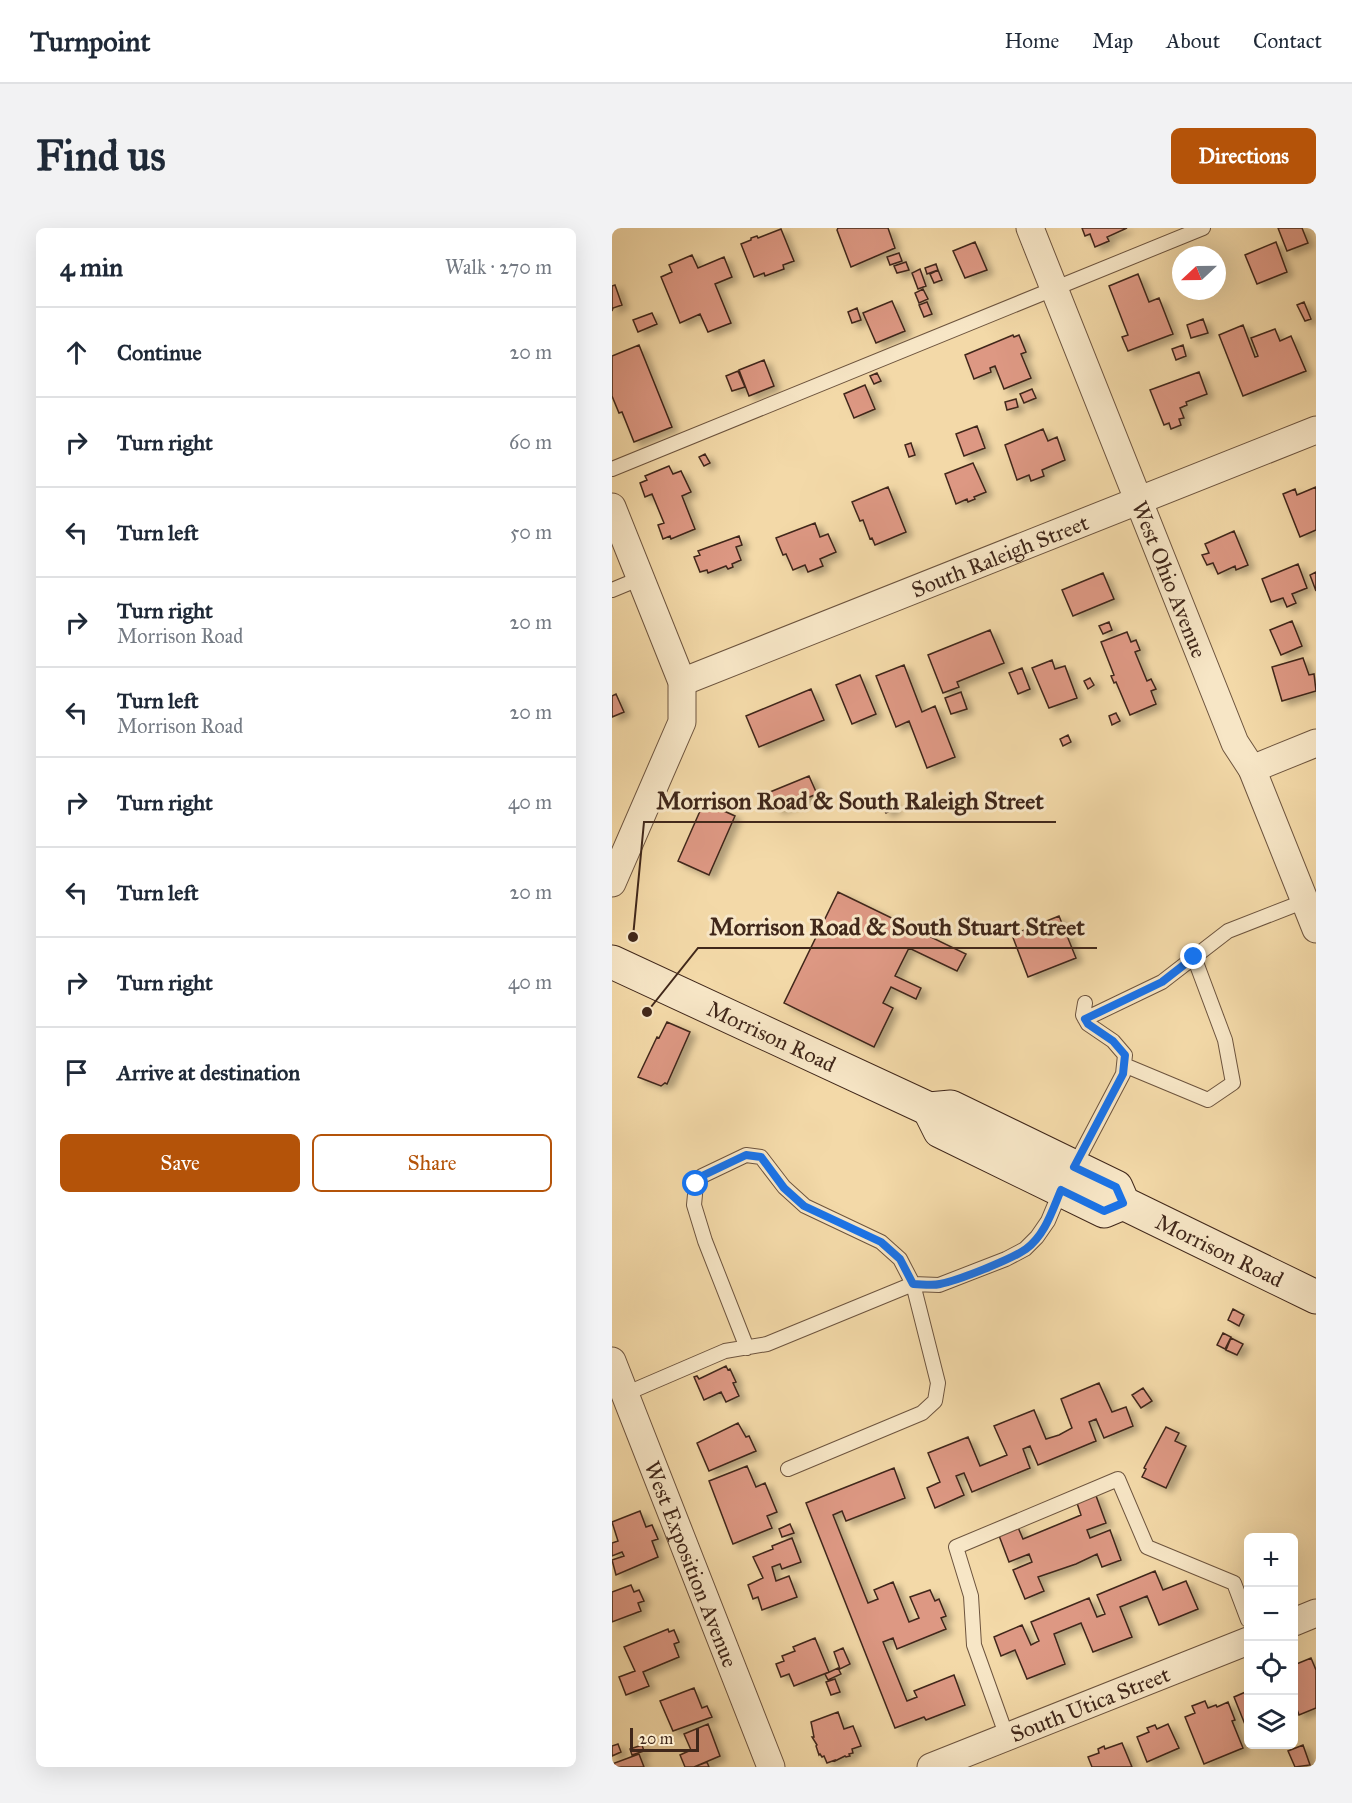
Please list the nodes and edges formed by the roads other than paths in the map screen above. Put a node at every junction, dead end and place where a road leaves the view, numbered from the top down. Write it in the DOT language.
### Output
graph roads {
  1 [pos="1030,228"];
  2 [pos="1203,228"];
  3 [pos="1054,289"];
  4 [pos="1316,430"];
  5 [pos="612,469"];
  6 [pos="1138,500"];
  7 [pos="612,507"];
  8 [pos="641,578"];
  9 [pos="612,590"];
  10 [pos="682,682"];
  11 [pos="1316,743"];
  12 [pos="1251,769"];
  13 [pos="612,883"];
  14 [pos="1307,893"];
  15 [pos="1316,928"];
  16 [pos="1194,957"];
  17 [pos="612,962"];
  18 [pos="1085,1003"];
  19 [pos="1085,1019"];
  20 [pos="1124,1065"];
  21 [pos="1068,1179"];
  22 [pos="913,1284"];
  23 [pos="1316,1297"];
  24 [pos="747,1348"];
  25 [pos="612,1361"];
  26 [pos="625,1394"];
  27 [pos="788,1469"];
  28 [pos="1244,1609"];
  29 [pos="1316,1612"];
  30 [pos="1298,1620"];
  31 [pos="1244,1643"];
  32 [pos="1007,1737"];
  33 [pos="771,1767"];
  34 [pos="931,1767"];
  1 -- 3 [label="street, West Ohio Avenue"];
  2 -- 3 [label="lane"];
  3 -- 5 [label="lane"];
  3 -- 6 [label="street, West Ohio Avenue"];
  4 -- 6 [label="street, South Raleigh Street"];
  6 -- 10 [label="street, South Raleigh Street"];
  6 -- 12 [label="street, West Ohio Avenue"];
  7 -- 8 [label="street"];
  8 -- 9 [label="lane"];
  8 -- 10 [label="street"];
  10 -- 13 [label="street"];
  11 -- 12 [label="street"];
  12 -- 14 [label="street, West Ohio Avenue"];
  14 -- 15 [label="street, West Ohio Avenue"];
  14 -- 16 [label="lane"];
  16 -- 19 [label="lane"];
  16 -- 20 [label="lane"];
  17 -- 21 [label="main road, Morrison Road"];
  18 -- 19 [label="lane"];
  19 -- 20 [label="lane"];
  20 -- 21 [label="lane"];
  21 -- 22 [label="lane"];
  21 -- 23 [label="main road, Morrison Road"];
  22 -- 24 [label="lane"];
  22 -- 24 [label="lane"];
  22 -- 27 [label="lane"];
  24 -- 26 [label="lane"];
  25 -- 26 [label="street, West Exposition Avenue"];
  26 -- 33 [label="street, West Exposition Avenue"];
  28 -- 32 [label="lane"];
  29 -- 30 [label="street"];
  31 -- 32 [label="street, South Utica Street"];
  32 -- 34 [label="street, South Utica Street"];
}
